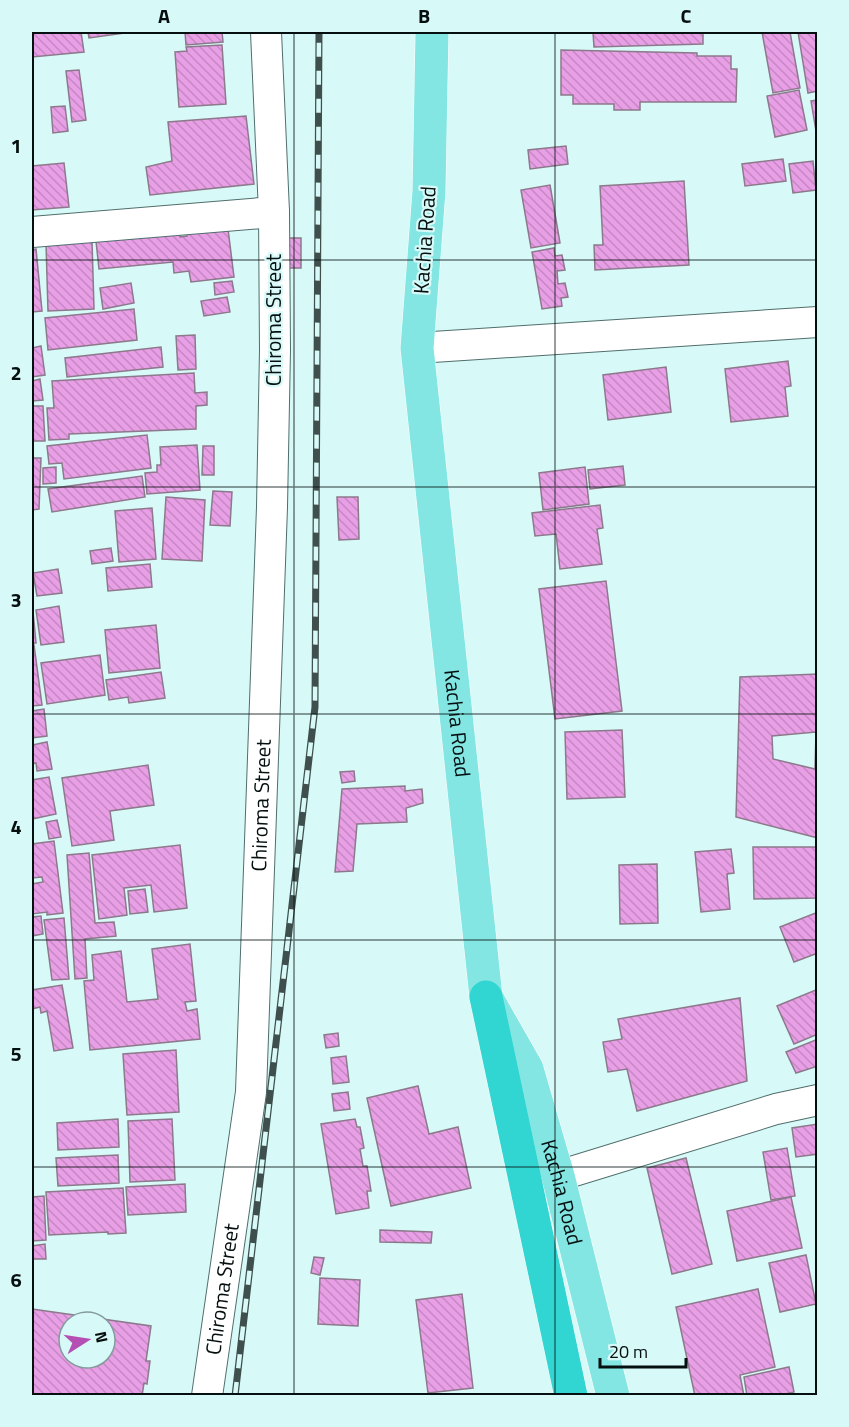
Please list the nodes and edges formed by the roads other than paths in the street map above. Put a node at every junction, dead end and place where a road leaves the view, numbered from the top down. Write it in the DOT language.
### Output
graph roads {
  1 [pos="266,32"];
  2 [pos="432,32"];
  3 [pos="274,212"];
  4 [pos="32,232"];
  5 [pos="818,322"];
  6 [pos="417,348"];
  7 [pos="486,997"];
  8 [pos="818,1100"];
  9 [pos="558,1176"];
  10 [pos="207,1395"];
  11 [pos="571,1395"];
  12 [pos="613,1395"];
  1 -- 3 [label="street, Chiroma Street"];
  2 -- 6 [label="main road, Kachia Road"];
  3 -- 4 [label="street"];
  3 -- 10 [label="street, Chiroma Street"];
  5 -- 6 [label="street"];
  6 -- 7 [label="main road, Kachia Road"];
  7 -- 9 [label="main road, Kachia Road"];
  7 -- 11 [label="highway"];
  8 -- 9 [label="street"];
  9 -- 12 [label="main road, Kachia Road"];
}
